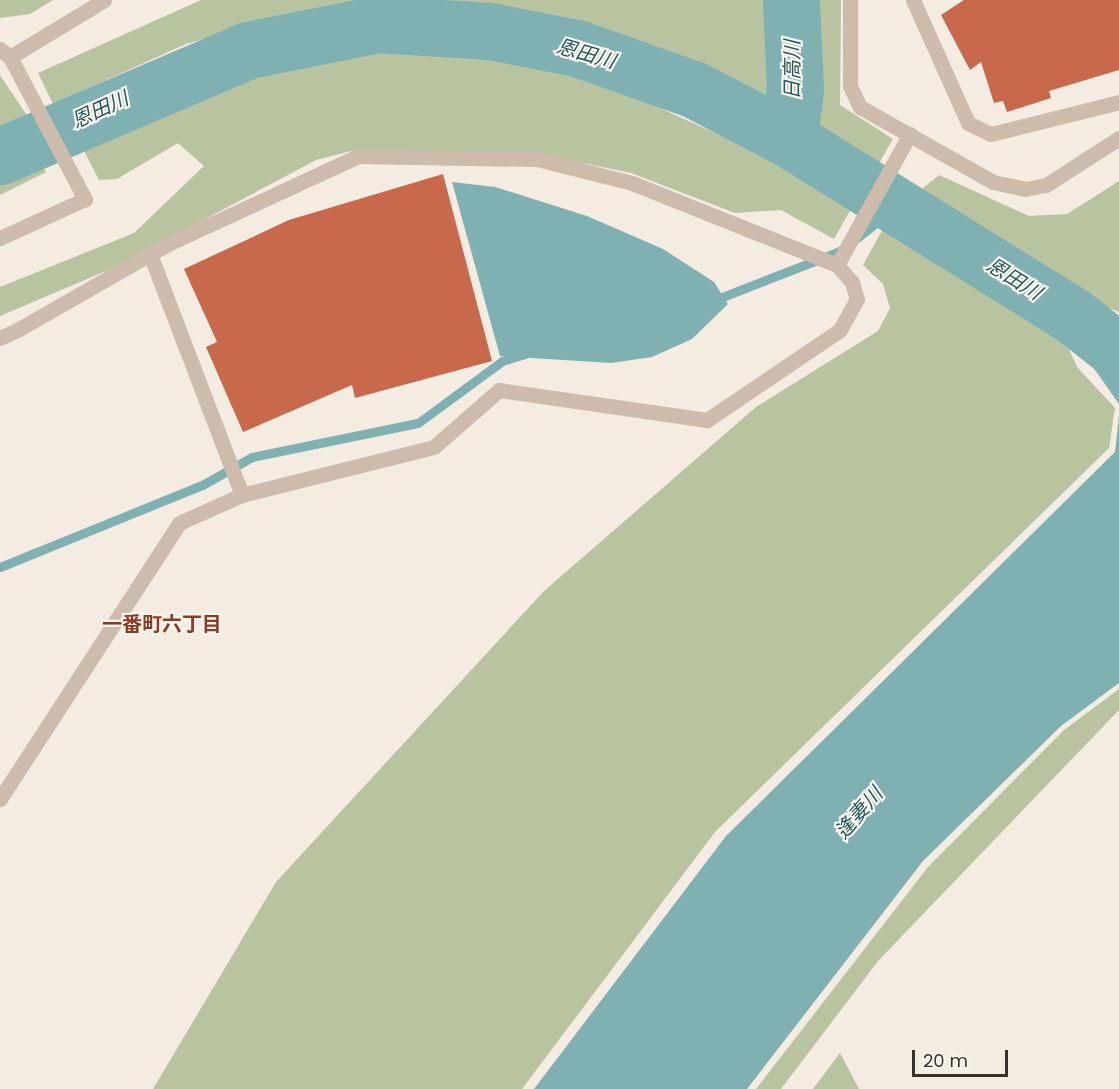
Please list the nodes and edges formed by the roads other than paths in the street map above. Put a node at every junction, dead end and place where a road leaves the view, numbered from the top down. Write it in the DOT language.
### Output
graph roads {
  1 [pos="104,0"];
  2 [pos="850,0"];
  3 [pos="913,0"];
  4 [pos="5,53"];
  5 [pos="1119,102"];
  6 [pos="910,134"];
  7 [pos="1119,138"];
  8 [pos="0,238"];
  9 [pos="150,254"];
  10 [pos="837,265"];
  11 [pos="0,338"];
  12 [pos="240,492"];
  13 [pos="0,799"];
  1 -- 4 [label="street"];
  2 -- 6 [label="street"];
  3 -- 5 [label="street"];
  4 -- 8 [label="street"];
  6 -- 7 [label="street"];
  6 -- 10 [label="street"];
  9 -- 10 [label="street"];
  9 -- 11 [label="street"];
  9 -- 12 [label="street"];
  10 -- 12 [label="street"];
  12 -- 13 [label="street"];
}
